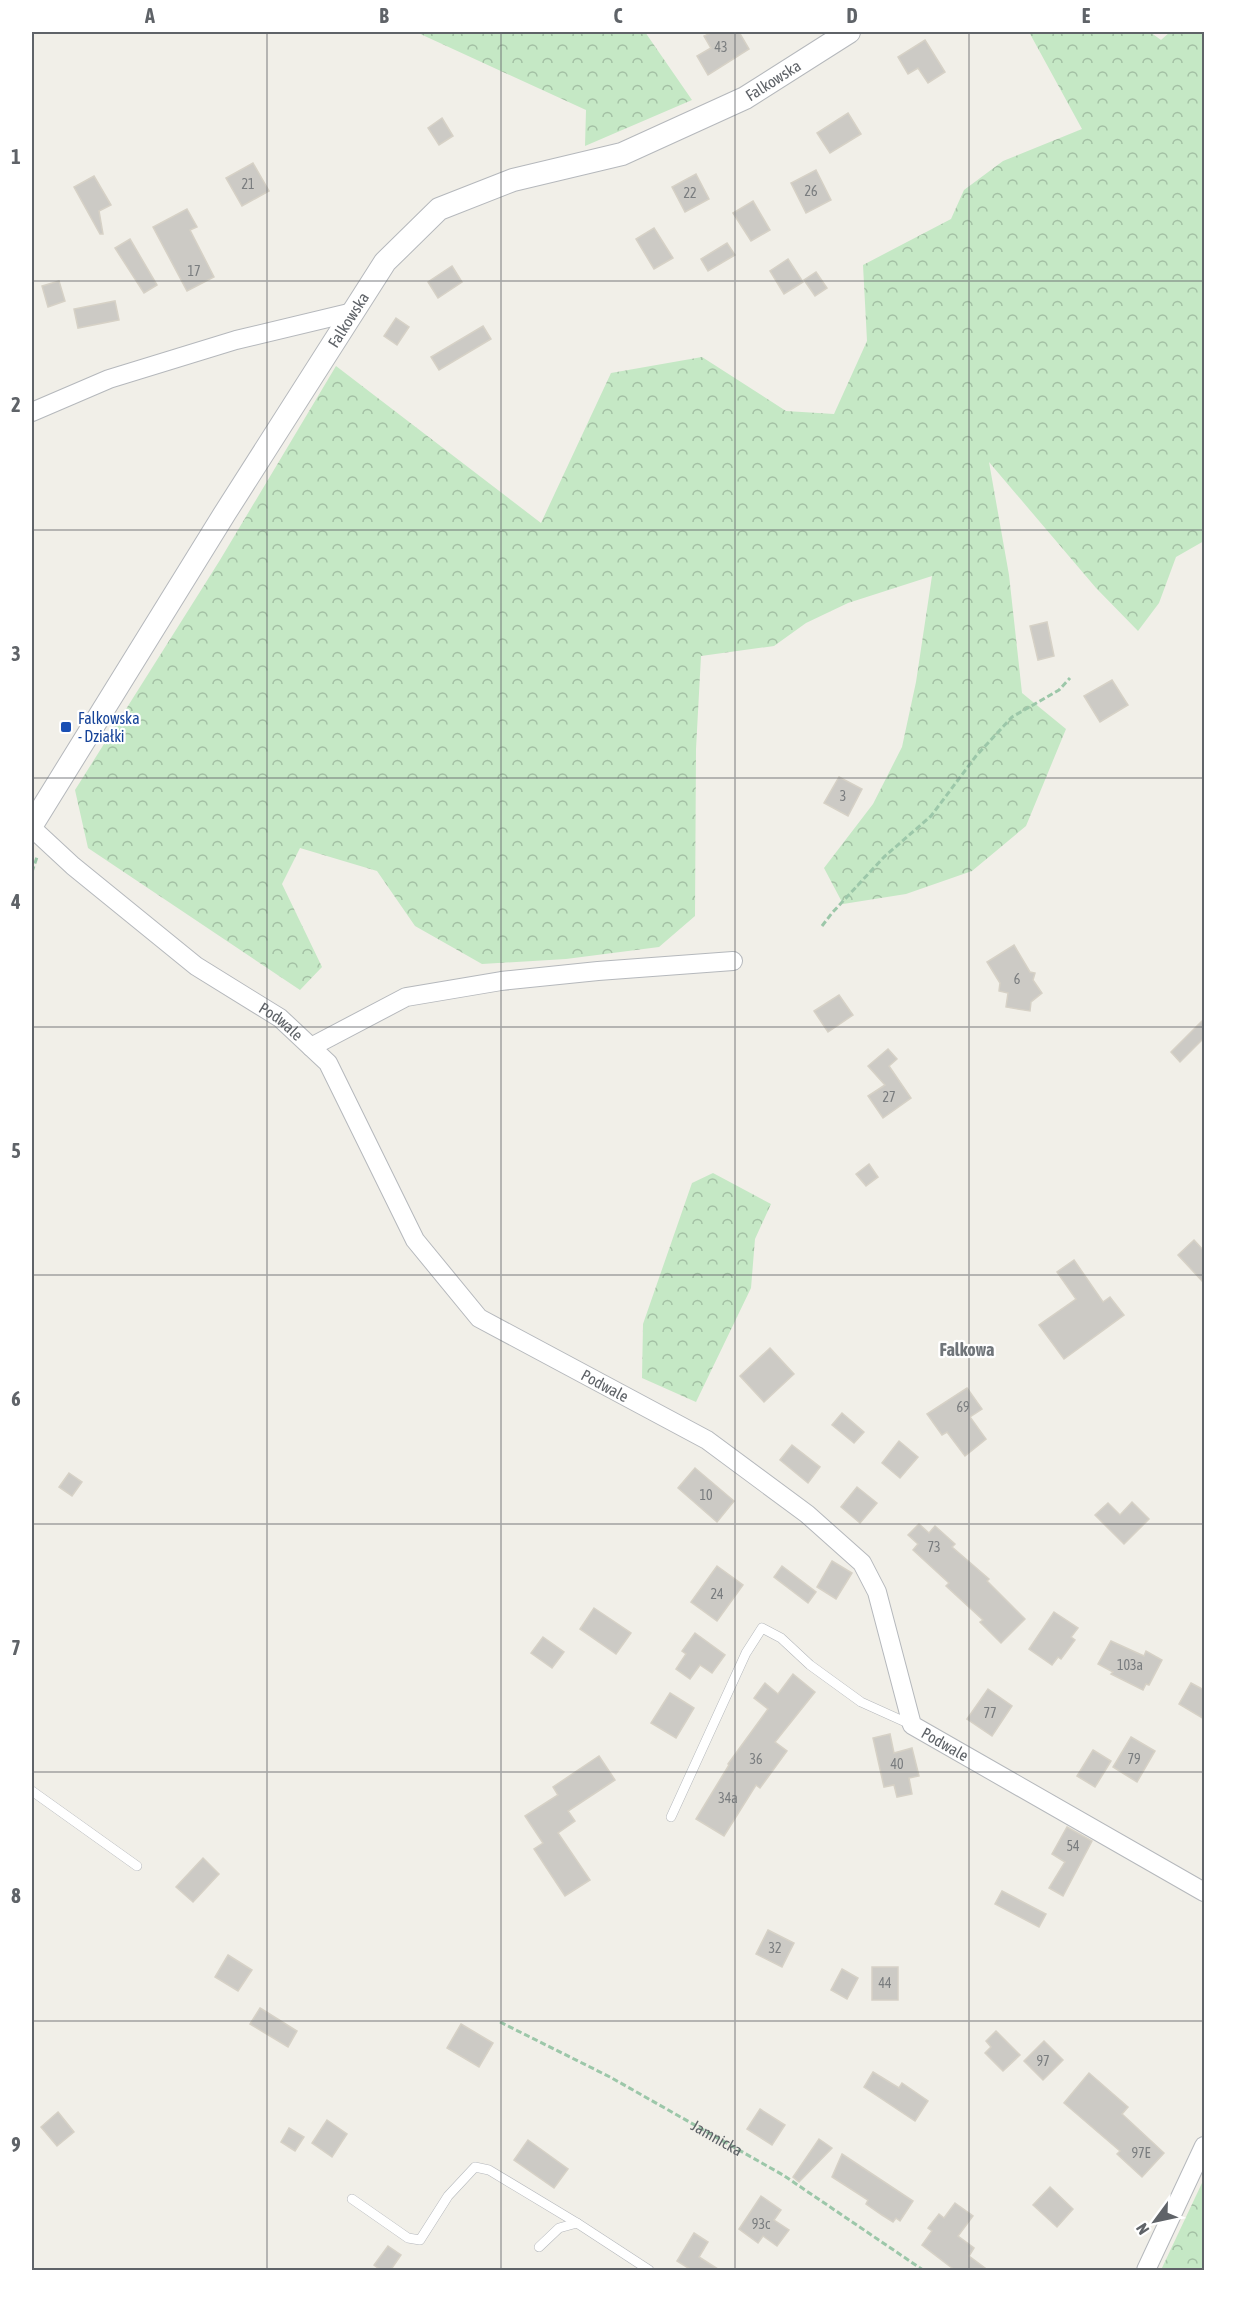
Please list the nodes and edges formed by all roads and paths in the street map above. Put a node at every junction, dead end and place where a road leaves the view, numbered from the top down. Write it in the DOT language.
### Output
graph roads {
  1 [pos="849,32"];
  2 [pos="353,312"];
  3 [pos="32,412"];
  4 [pos="1070,678"];
  5 [pos="32,826"];
  6 [pos="822,926"];
  7 [pos="733,961"];
  8 [pos="311,1047"];
  9 [pos="912,1725"];
  10 [pos="32,1791"];
  11 [pos="671,1817"];
  12 [pos="137,1866"];
  13 [pos="1204,1892"];
  14 [pos="500,2022"];
  15 [pos="1204,2146"];
  16 [pos="352,2199"];
  17 [pos="578,2223"];
  18 [pos="539,2247"];
  19 [pos="649,2271"];
  20 [pos="923,2271"];
  21 [pos="1146,2271"];
  1 -- 2 [label="street, Falkowska"];
  2 -- 3 [label="street"];
  2 -- 5 [label="street, Falkowska"];
  4 -- 6 [label="path"];
  5 -- 8 [label="street, Podwale"];
  7 -- 8 [label="street"];
  8 -- 9 [label="street, Podwale"];
  9 -- 11 [label="lane"];
  9 -- 13 [label="street, Podwale"];
  10 -- 12 [label="lane"];
  14 -- 20 [label="path, Jamnicka"];
  15 -- 21 [label="street"];
  16 -- 17 [label="lane"];
  17 -- 18 [label="lane"];
  17 -- 19 [label="lane"];
}
